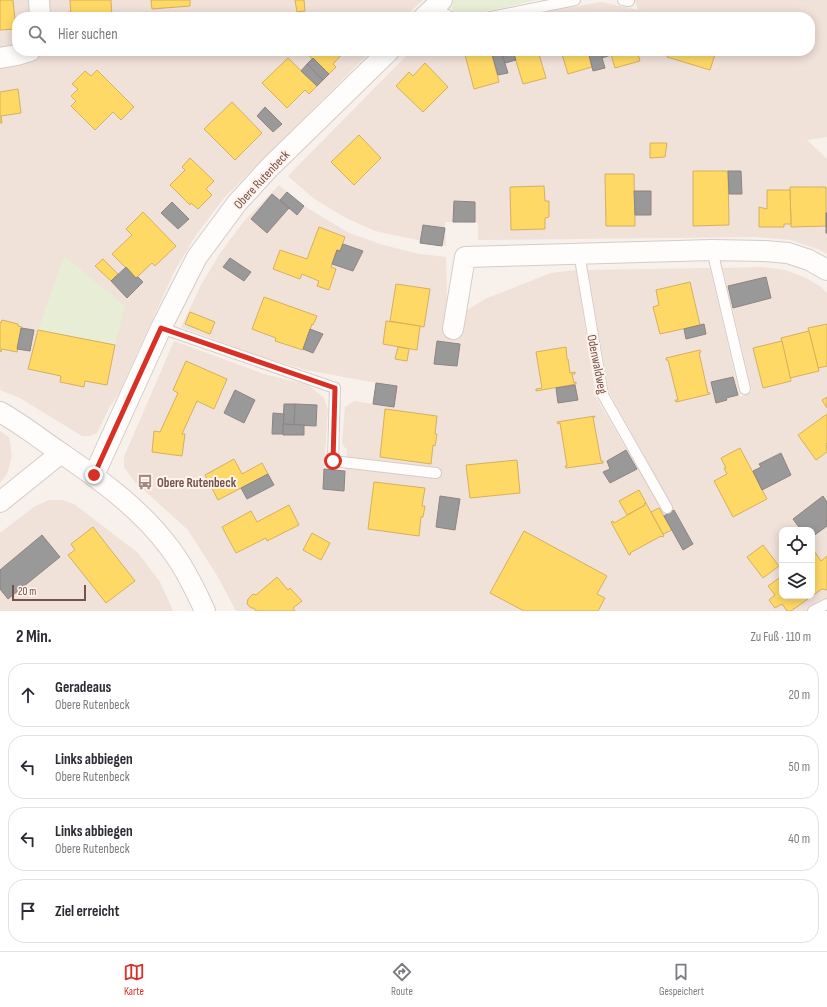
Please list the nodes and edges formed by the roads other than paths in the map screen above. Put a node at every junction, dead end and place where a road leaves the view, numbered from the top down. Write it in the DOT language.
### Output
graph roads {
  1 [pos="38,0"];
  2 [pos="574,0"];
  3 [pos="39,12"];
  4 [pos="515,12"];
  5 [pos="12,56"];
  6 [pos="384,56"];
  7 [pos="0,58"];
  8 [pos="712,250"];
  9 [pos="578,253"];
  10 [pos="827,270"];
  11 [pos="161,328"];
  12 [pos="453,329"];
  13 [pos="746,389"];
  14 [pos="0,412"];
  15 [pos="61,453"];
  16 [pos="436,472"];
  17 [pos="94,475"];
  18 [pos="0,502"];
  19 [pos="668,508"];
  20 [pos="827,604"];
  21 [pos="204,611"];
  22 [pos="814,611"];
  1 -- 3 [label="street"];
  2 -- 4 [label="lane"];
  5 -- 7 [label="street"];
  6 -- 11 [label="street, Obere Rutenbeck"];
  8 -- 9 [label="street"];
  8 -- 10 [label="street"];
  8 -- 13 [label="lane"];
  9 -- 12 [label="street"];
  9 -- 19 [label="lane, Odenwaldweg"];
  11 -- 16 [label="lane"];
  11 -- 17 [label="street, Obere Rutenbeck"];
  14 -- 15 [label="street"];
  15 -- 17 [label="street"];
  15 -- 18 [label="street"];
  17 -- 21 [label="street"];
  20 -- 22 [label="lane"];
}
